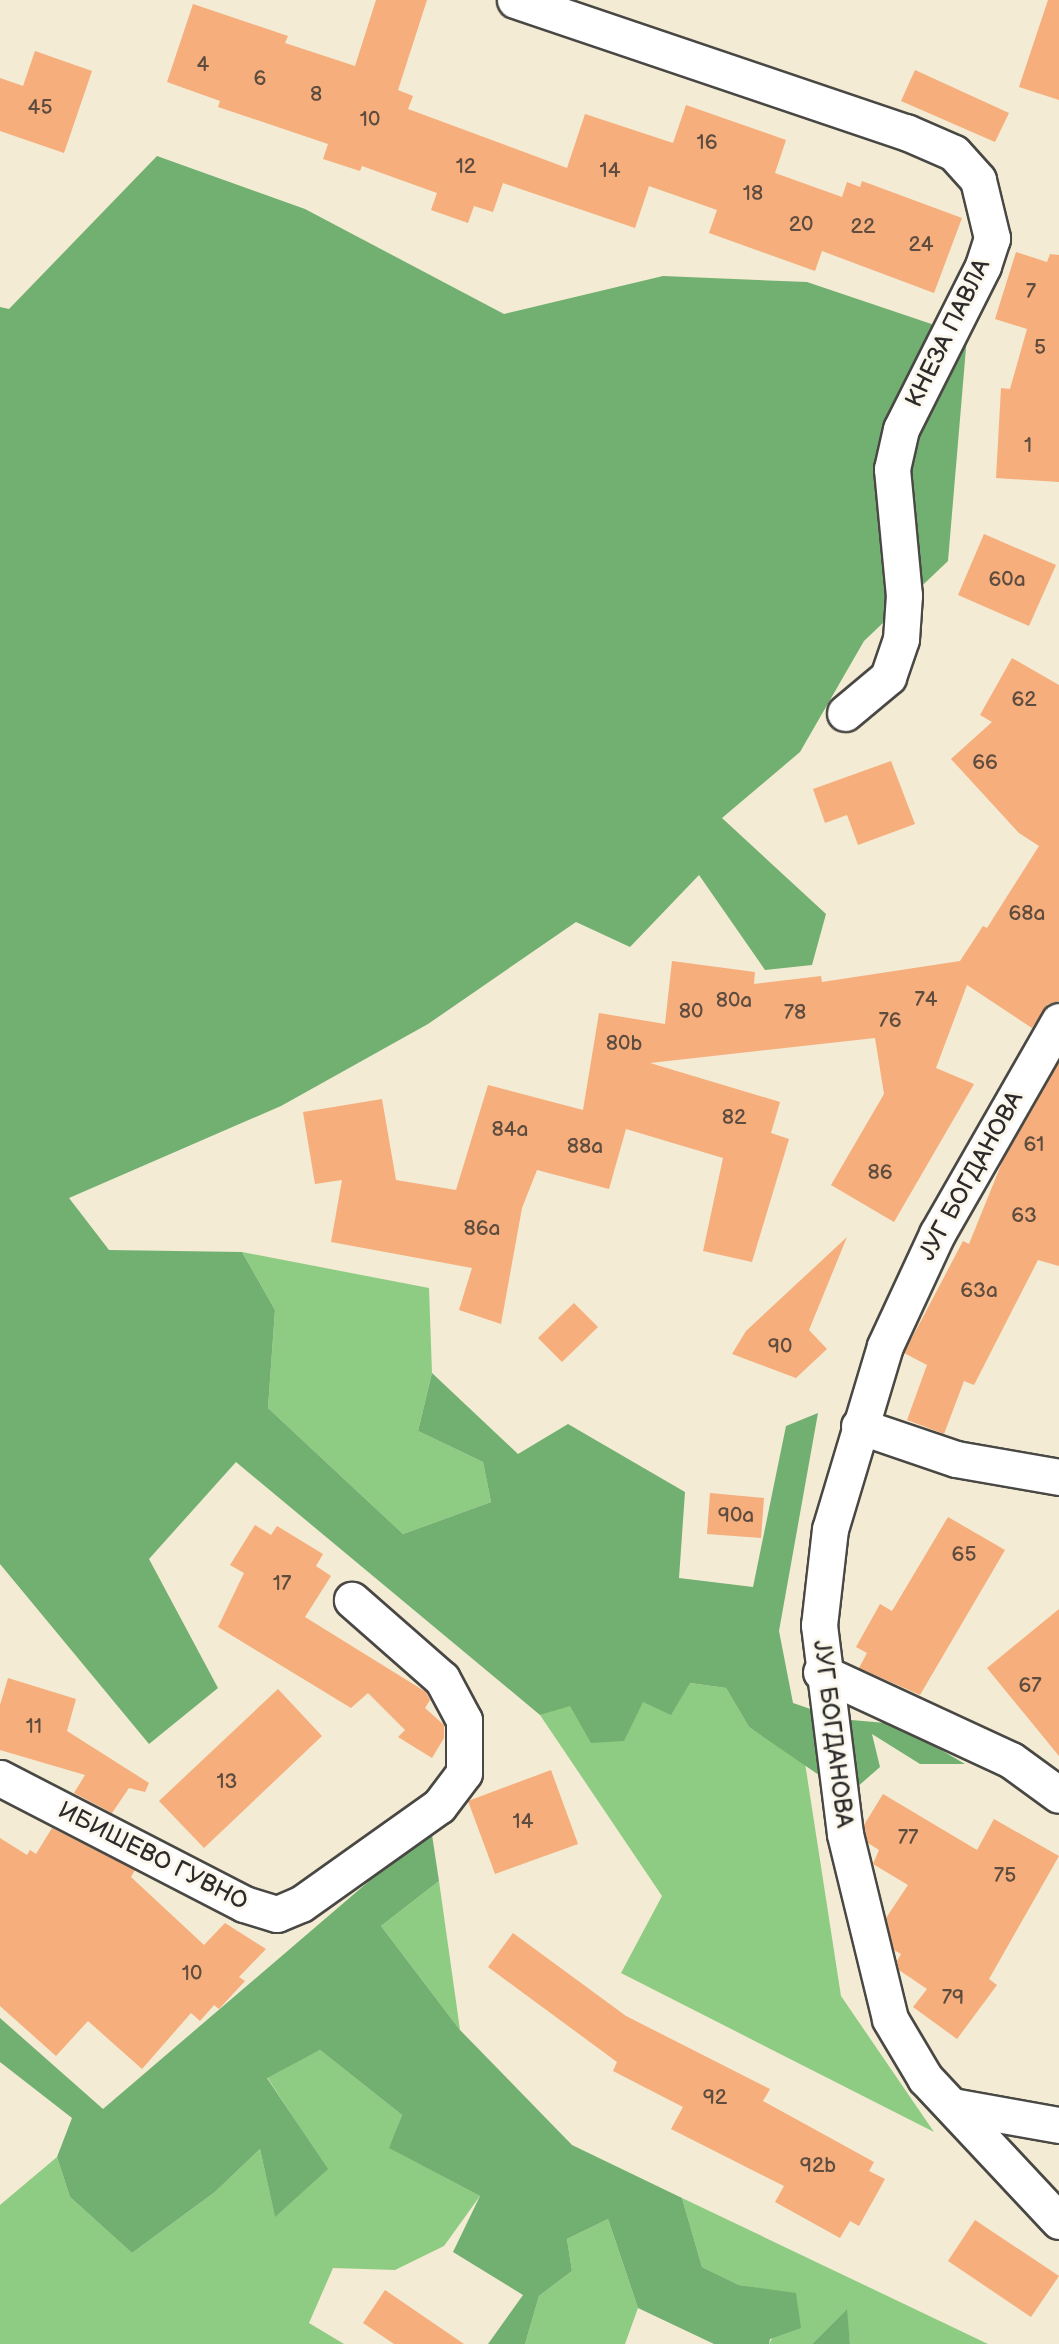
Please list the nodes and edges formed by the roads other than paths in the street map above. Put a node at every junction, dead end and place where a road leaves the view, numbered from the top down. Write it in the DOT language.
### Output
graph roads {
  1 [pos="514,0"];
  2 [pos="845,713"];
  3 [pos="1059,1021"];
  4 [pos="859,1426"];
  5 [pos="1059,1477"];
  6 [pos="352,1600"];
  7 [pos="821,1672"];
  8 [pos="0,1778"];
  9 [pos="1059,1795"];
  10 [pos="952,2106"];
  11 [pos="1059,2125"];
  12 [pos="1059,2221"];
  1 -- 2 [label="street, КНЕЗА ПАВЛА"];
  3 -- 4 [label="street, ЈУГ БОГДАНОВА"];
  4 -- 5 [label="street"];
  4 -- 7 [label="street, ЈУГ БОГДАНОВА"];
  6 -- 8 [label="street, ИБИШЕВО ГУВНО"];
  7 -- 9 [label="street"];
  7 -- 10 [label="street, ЈУГ БОГДАНОВА"];
  10 -- 11 [label="street"];
  10 -- 12 [label="street, ЈУГ БОГДАНОВА"];
}
